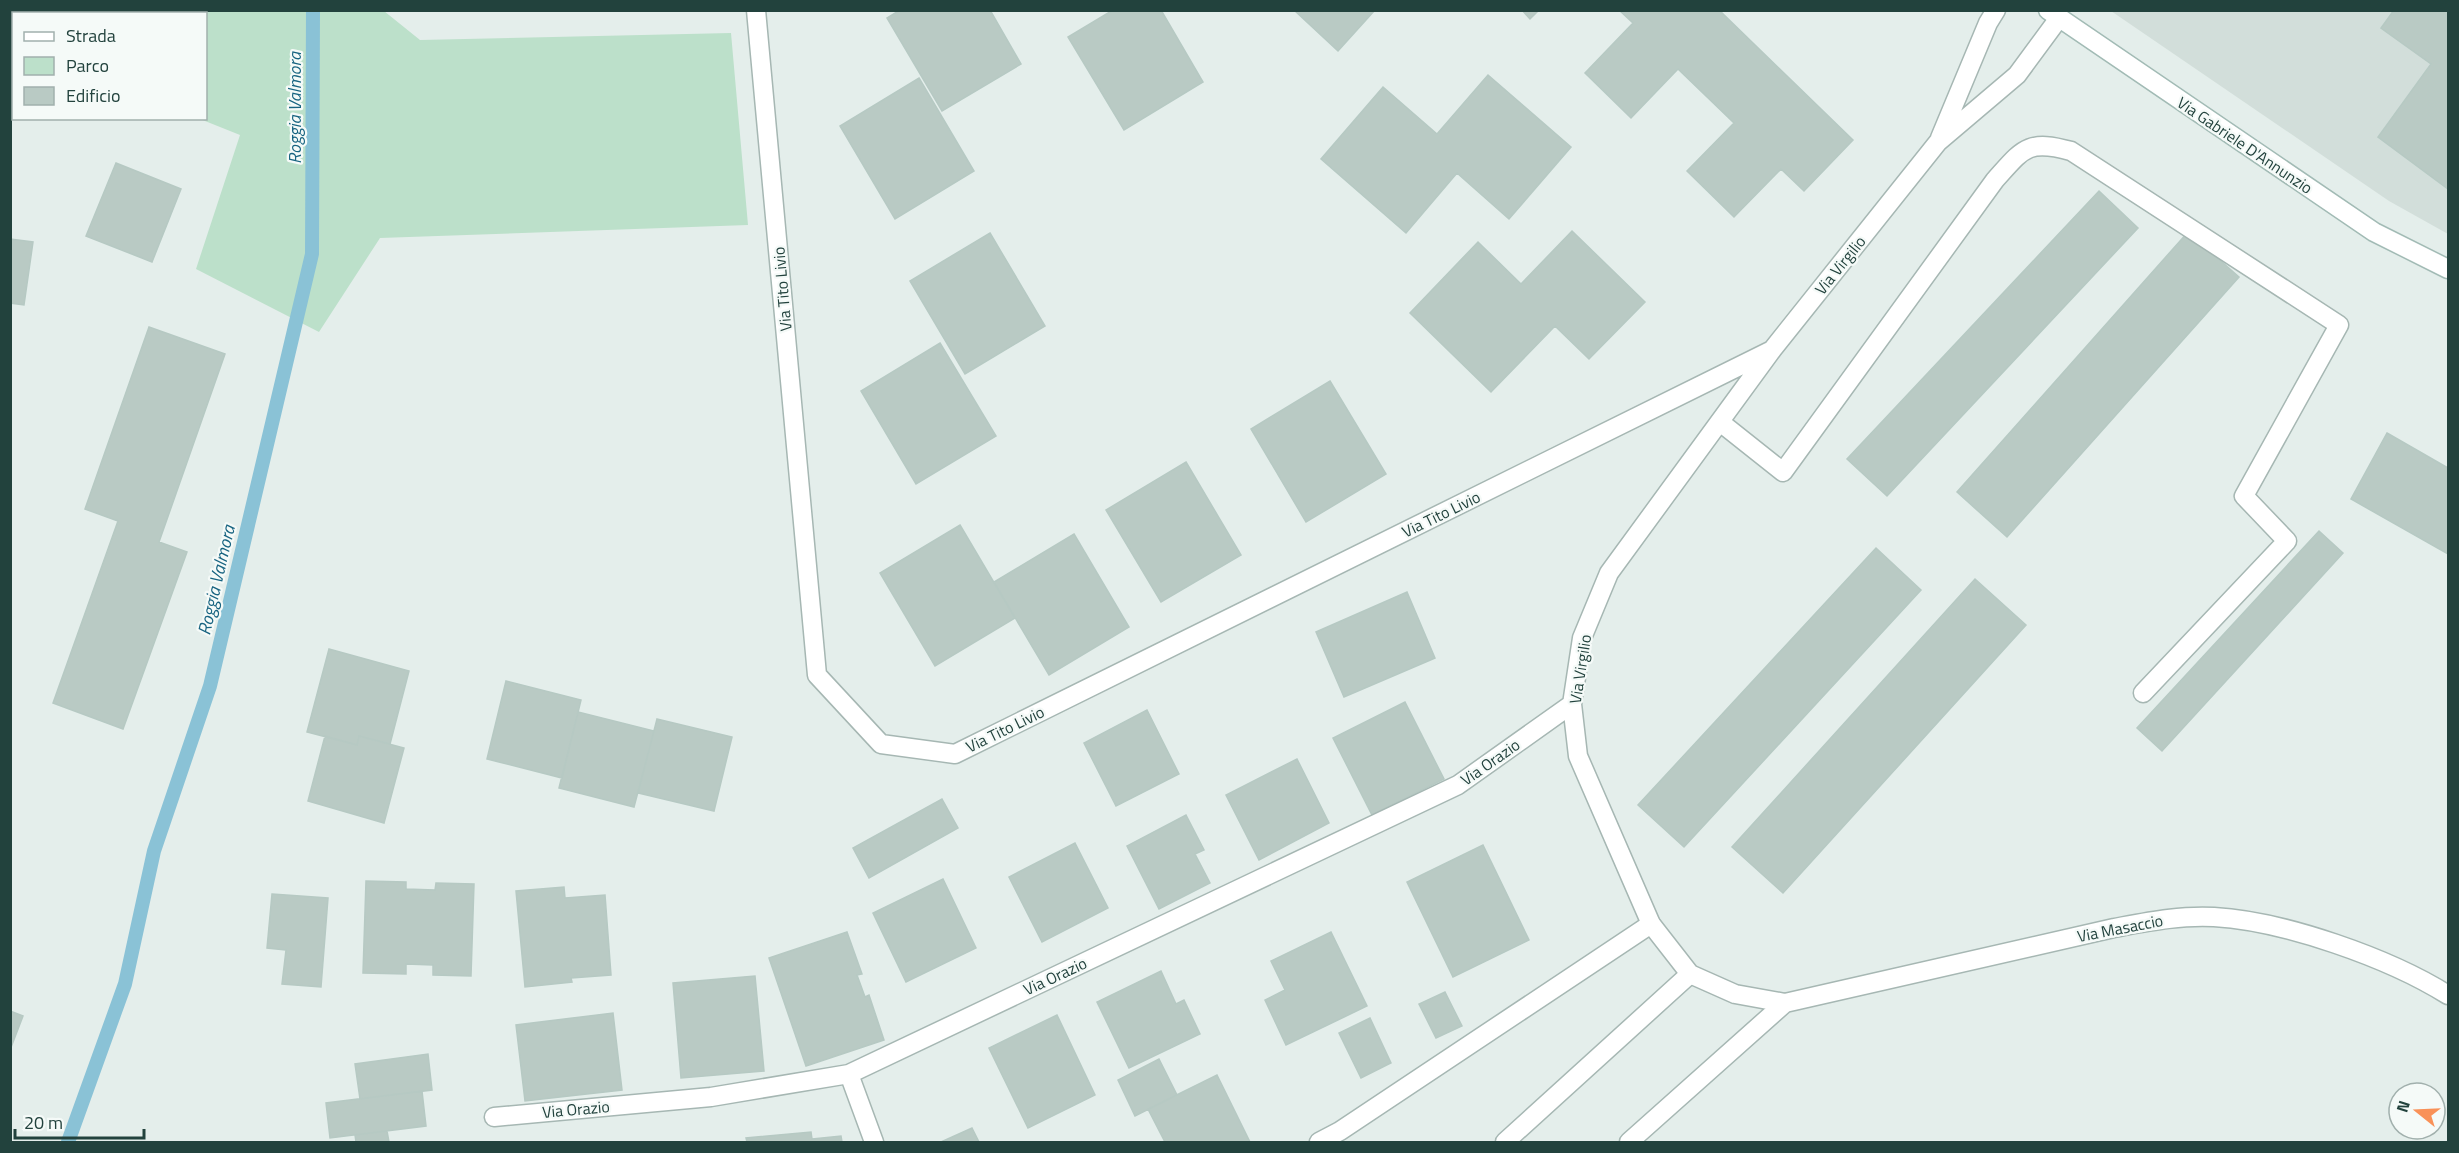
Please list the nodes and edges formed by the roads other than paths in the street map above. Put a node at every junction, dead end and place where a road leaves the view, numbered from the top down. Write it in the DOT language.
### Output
graph roads {
  1 [pos="756,10"];
  2 [pos="1996,10"];
  3 [pos="2053,14"];
  4 [pos="1938,142"];
  5 [pos="2448,269"];
  6 [pos="1772,350"];
  7 [pos="1720,422"];
  8 [pos="2144,693"];
  9 [pos="1572,704"];
  10 [pos="1651,924"];
  11 [pos="1690,974"];
  12 [pos="2448,995"];
  13 [pos="1785,1003"];
  14 [pos="849,1074"];
  15 [pos="494,1117"];
  16 [pos="874,1143"];
  17 [pos="1319,1143"];
  18 [pos="1505,1143"];
  19 [pos="1629,1143"];
  1 -- 6 [label="street, Via Tito Livio"];
  2 -- 4 [label="street, Via Virgilio"];
  3 -- 4 [label="street, Via Virgilio"];
  3 -- 5 [label="street, Via Gabriele D'Annunzio"];
  4 -- 6 [label="street, Via Virgilio"];
  6 -- 7 [label="street, Via Virgilio"];
  7 -- 8 [label="street"];
  7 -- 9 [label="street, Via Virgilio"];
  9 -- 10 [label="street, Via Virgilio"];
  9 -- 14 [label="street, Via Orazio"];
  10 -- 11 [label="street, Via Virgilio"];
  10 -- 17 [label="street"];
  11 -- 13 [label="street, Via Virgilio"];
  11 -- 18 [label="street"];
  12 -- 13 [label="street, Via Masaccio"];
  13 -- 19 [label="street"];
  14 -- 15 [label="street, Via Orazio"];
  14 -- 16 [label="street"];
}
